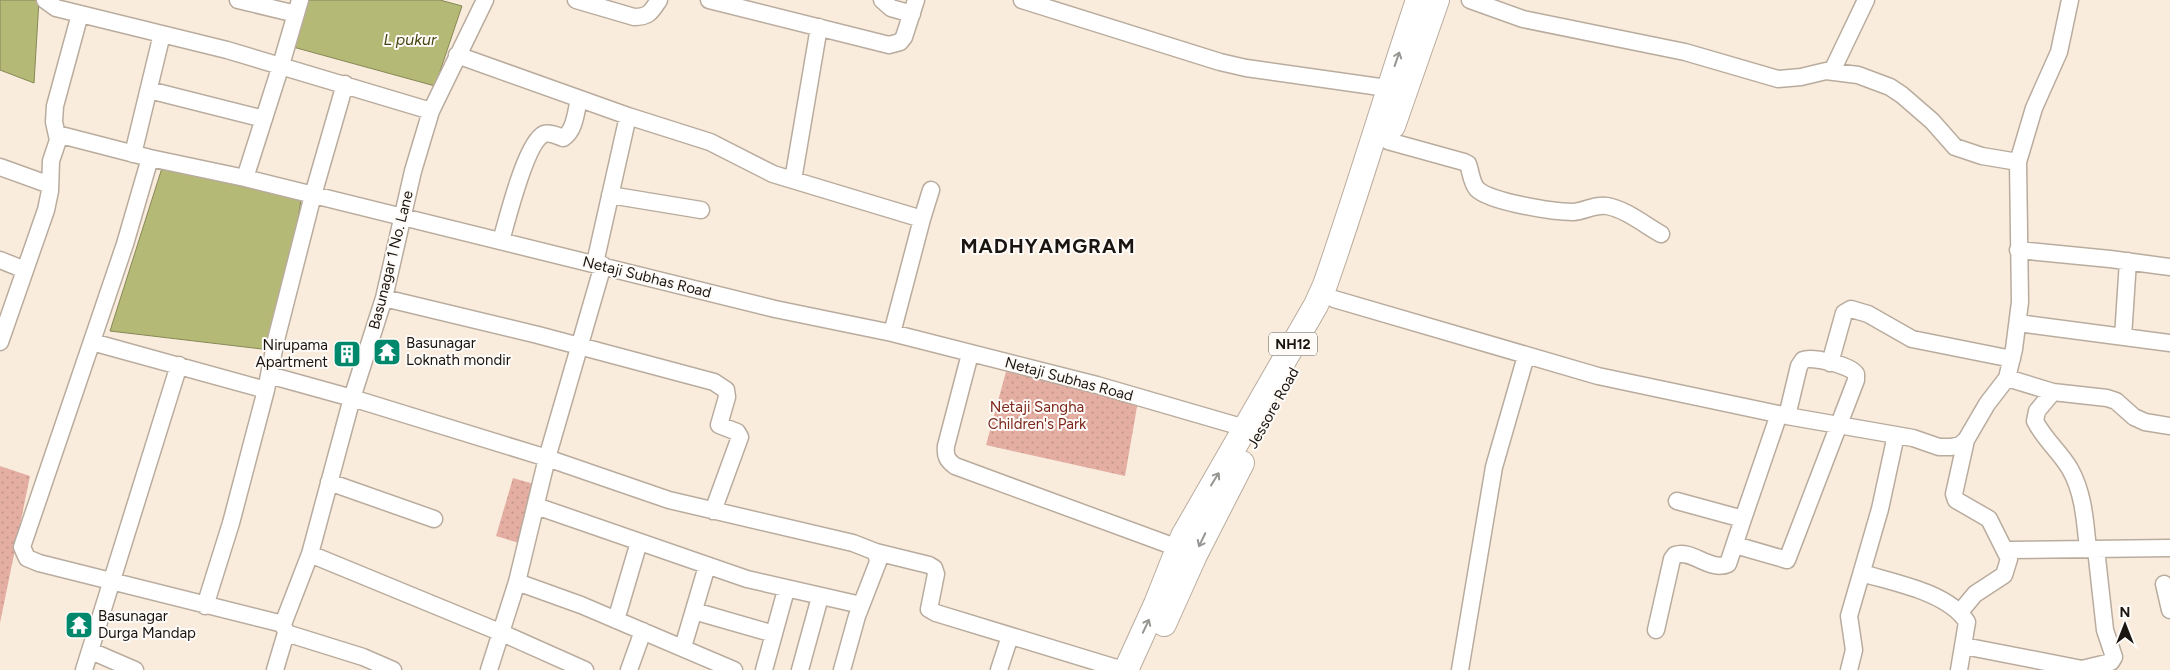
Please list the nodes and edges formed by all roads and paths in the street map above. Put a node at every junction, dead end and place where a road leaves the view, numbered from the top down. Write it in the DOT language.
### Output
graph roads {
  1 [pos="45,0"];
  2 [pos="238,0"];
  3 [pos="485,0"];
  4 [pos="576,0"];
  5 [pos="659,0"];
  6 [pos="709,0"];
  7 [pos="882,0"];
  8 [pos="1022,0"];
  9 [pos="1418,0"];
  10 [pos="1437,0"];
  11 [pos="1470,0"];
  12 [pos="1866,0"];
  13 [pos="2070,0"];
  14 [pos="730,3"];
  15 [pos="298,7"];
  16 [pos="914,7"];
  17 [pos="80,14"];
  18 [pos="819,28"];
  19 [pos="162,34"];
  20 [pos="457,55"];
  21 [pos="281,65"];
  22 [pos="1832,71"];
  23 [pos="345,84"];
  24 [pos="1388,88"];
  25 [pos="148,90"];
  26 [pos="579,99"];
  27 [pos="431,111"];
  28 [pos="628,116"];
  29 [pos="264,119"];
  30 [pos="57,134"];
  31 [pos="1388,141"];
  32 [pos="133,154"];
  33 [pos="150,158"];
  34 [pos="2018,162"];
  35 [pos="0,167"];
  36 [pos="245,178"];
  37 [pos="793,180"];
  38 [pos="50,185"];
  39 [pos="931,190"];
  40 [pos="313,195"];
  41 [pos="610,195"];
  42 [pos="700,210"];
  43 [pos="403,217"];
  44 [pos="922,219"];
  45 [pos="1661,234"];
  46 [pos="501,241"];
  47 [pos="2018,250"];
  48 [pos="0,260"];
  49 [pos="2128,261"];
  50 [pos="599,264"];
  51 [pos="2170,267"];
  52 [pos="25,270"];
  53 [pos="384,298"];
  54 [pos="1334,299"];
  55 [pos="2018,323"];
  56 [pos="892,333"];
  57 [pos="2123,336"];
  58 [pos="0,342"];
  59 [pos="92,342"];
  60 [pos="2170,343"];
  61 [pos="579,345"];
  62 [pos="970,354"];
  63 [pos="1526,356"];
  64 [pos="2012,359"];
  65 [pos="1830,363"];
  66 [pos="179,365"];
  67 [pos="2007,378"];
  68 [pos="268,382"];
  69 [pos="2053,392"];
  70 [pos="352,398"];
  71 [pos="1783,415"];
  72 [pos="1840,426"];
  73 [pos="2170,426"];
  74 [pos="1245,428"];
  75 [pos="1896,435"];
  76 [pos="1966,440"];
  77 [pos="547,458"];
  78 [pos="329,482"];
  79 [pos="1676,501"];
  80 [pos="536,506"];
  81 [pos="713,511"];
  82 [pos="434,519"];
  83 [pos="1743,519"];
  84 [pos="638,542"];
  85 [pos="1735,545"];
  86 [pos="1178,548"];
  87 [pos="2170,548"];
  88 [pos="2092,549"];
  89 [pos="2006,550"];
  90 [pos="876,552"];
  91 [pos="310,554"];
  92 [pos="707,566"];
  93 [pos="1862,572"];
  94 [pos="111,580"];
  95 [pos="517,582"];
  96 [pos="2164,584"];
  97 [pos="786,590"];
  98 [pos="820,597"];
  99 [pos="861,605"];
  100 [pos="205,606"];
  101 [pos="2170,610"];
  102 [pos="694,611"];
  103 [pos="1960,612"];
  104 [pos="616,620"];
  105 [pos="284,629"];
  106 [pos="1656,630"];
  107 [pos="643,631"];
  108 [pos="502,633"];
  109 [pos="774,634"];
  110 [pos="1010,636"];
  111 [pos="1964,646"];
  112 [pos="683,648"];
  113 [pos="91,651"];
  114 [pos="84,670"];
  115 [pos="135,670"];
  116 [pos="275,670"];
  117 [pos="393,670"];
  118 [pos="489,670"];
  119 [pos="585,670"];
  120 [pos="629,670"];
  121 [pos="734,670"];
  122 [pos="764,670"];
  123 [pos="800,670"];
  124 [pos="842,670"];
  125 [pos="999,670"];
  126 [pos="1124,670"];
  127 [pos="1144,670"];
  128 [pos="1460,670"];
  129 [pos="1849,670"];
  130 [pos="1959,670"];
  1 -- 17 [label="street"];
  2 -- 15 [label="street"];
  3 -- 20 [label="street, Basunagar 1 No. Lane"];
  4 -- 5 [label="street"];
  6 -- 14 [label="street"];
  7 -- 16 [label="street"];
  8 -- 24 [label="street"];
  24 -- 9 [label="highway, NH12, one-way"];
  10 -- 31 [label="highway, Jessore Road / NH12"];
  11 -- 22 [label="street"];
  12 -- 22 [label="street"];
  13 -- 34 [label="street"];
  14 -- 18 [label="street"];
  15 -- 21 [label="street"];
  16 -- 18 [label="street"];
  17 -- 19 [label="street"];
  17 -- 30 [label="street"];
  18 -- 37 [label="street"];
  19 -- 21 [label="street"];
  19 -- 25 [label="street"];
  20 -- 26 [label="street"];
  20 -- 27 [label="street, Basunagar 1 No. Lane"];
  21 -- 23 [label="street"];
  21 -- 29 [label="street"];
  22 -- 34 [label="street"];
  23 -- 27 [label="street"];
  23 -- 40 [label="street"];
  24 -- 74 [label="highway, NH12"];
  25 -- 29 [label="street"];
  25 -- 32 [label="street"];
  26 -- 28 [label="street"];
  26 -- 46 [label="street"];
  27 -- 43 [label="street, Basunagar 1 No. Lane"];
  28 -- 37 [label="street"];
  28 -- 41 [label="street"];
  29 -- 36 [label="street"];
  30 -- 32 [label="street, Netaji Subhas Road"];
  30 -- 38 [label="street"];
  31 -- 45 [label="street"];
  31 -- 54 [label="highway, Jessore Road / NH12"];
  32 -- 33 [label="street, Netaji Subhas Road"];
  33 -- 36 [label="street, Netaji Subhas Road"];
  33 -- 59 [label="street"];
  34 -- 47 [label="street"];
  35 -- 38 [label="street"];
  36 -- 40 [label="street, Netaji Subhas Road"];
  37 -- 44 [label="street"];
  38 -- 52 [label="street"];
  39 -- 44 [label="street"];
  40 -- 43 [label="street, Netaji Subhas Road"];
  40 -- 68 [label="street"];
  41 -- 42 [label="street"];
  41 -- 50 [label="street"];
  43 -- 46 [label="street, Netaji Subhas Road"];
  43 -- 53 [label="street, Basunagar 1 No. Lane"];
  44 -- 56 [label="street"];
  46 -- 50 [label="street, Netaji Subhas Road"];
  47 -- 49 [label="street"];
  47 -- 55 [label="street"];
  48 -- 52 [label="street"];
  49 -- 51 [label="street"];
  49 -- 57 [label="street"];
  50 -- 56 [label="street, Netaji Subhas Road"];
  50 -- 61 [label="street"];
  52 -- 58 [label="street"];
  53 -- 61 [label="street"];
  53 -- 70 [label="street, Basunagar 1 No. Lane"];
  54 -- 63 [label="street"];
  54 -- 127 [label="highway, Jessore Road / NH12, one-way"];
  55 -- 57 [label="street"];
  55 -- 64 [label="street"];
  56 -- 62 [label="street, Netaji Subhas Road"];
  57 -- 60 [label="street"];
  59 -- 66 [label="street"];
  59 -- 94 [label="street"];
  61 -- 77 [label="street"];
  61 -- 81 [label="street"];
  62 -- 74 [label="street, Netaji Subhas Road"];
  62 -- 86 [label="street"];
  63 -- 71 [label="street"];
  63 -- 128 [label="street"];
  64 -- 65 [label="street"];
  64 -- 67 [label="street"];
  65 -- 71 [label="street"];
  65 -- 72 [label="street"];
  66 -- 68 [label="street"];
  66 -- 94 [label="street"];
  67 -- 69 [label="street"];
  67 -- 76 [label="street"];
  68 -- 70 [label="street"];
  68 -- 100 [label="street"];
  69 -- 73 [label="street"];
  69 -- 88 [label="street"];
  70 -- 77 [label="street"];
  70 -- 78 [label="street, Basunagar 1 No. Lane"];
  71 -- 72 [label="street"];
  71 -- 83 [label="street"];
  72 -- 75 [label="street"];
  72 -- 85 [label="street"];
  86 -- 74 [label="highway, NH12, one-way"];
  75 -- 76 [label="street"];
  75 -- 93 [label="street"];
  76 -- 89 [label="street"];
  77 -- 80 [label="street"];
  77 -- 81 [label="street"];
  78 -- 82 [label="street"];
  78 -- 91 [label="street, Basunagar 1 No. Lane"];
  79 -- 83 [label="street"];
  80 -- 84 [label="street"];
  80 -- 95 [label="street"];
  81 -- 90 [label="street"];
  83 -- 85 [label="street"];
  84 -- 92 [label="street"];
  84 -- 104 [label="street"];
  85 -- 106 [label="street"];
  126 -- 86 [label="highway, NH12, one-way"];
  87 -- 88 [label="street"];
  88 -- 89 [label="street"];
  88 -- 111 [label="street"];
  89 -- 103 [label="street"];
  90 -- 99 [label="street"];
  90 -- 110 [label="street"];
  91 -- 105 [label="street, Basunagar 1 No. Lane"];
  91 -- 108 [label="street"];
  92 -- 97 [label="street"];
  92 -- 102 [label="street"];
  93 -- 103 [label="street"];
  93 -- 129 [label="street"];
  94 -- 100 [label="street"];
  94 -- 113 [label="street"];
  95 -- 104 [label="street"];
  95 -- 108 [label="street"];
  96 -- 101 [label="street"];
  97 -- 98 [label="street"];
  97 -- 109 [label="street"];
  98 -- 99 [label="street"];
  98 -- 123 [label="street"];
  99 -- 124 [label="street"];
  100 -- 105 [label="street"];
  102 -- 109 [label="street"];
  102 -- 112 [label="street"];
  103 -- 111 [label="street"];
  104 -- 107 [label="street"];
  105 -- 116 [label="street, Basunagar 1 No. Lane"];
  105 -- 117 [label="street"];
  107 -- 112 [label="street"];
  107 -- 120 [label="street"];
  108 -- 118 [label="street"];
  108 -- 119 [label="street"];
  109 -- 122 [label="street"];
  110 -- 125 [label="street"];
  110 -- 126 [label="street"];
  111 -- 130 [label="street"];
  112 -- 121 [label="street"];
  113 -- 114 [label="street"];
  113 -- 115 [label="street"];
}
